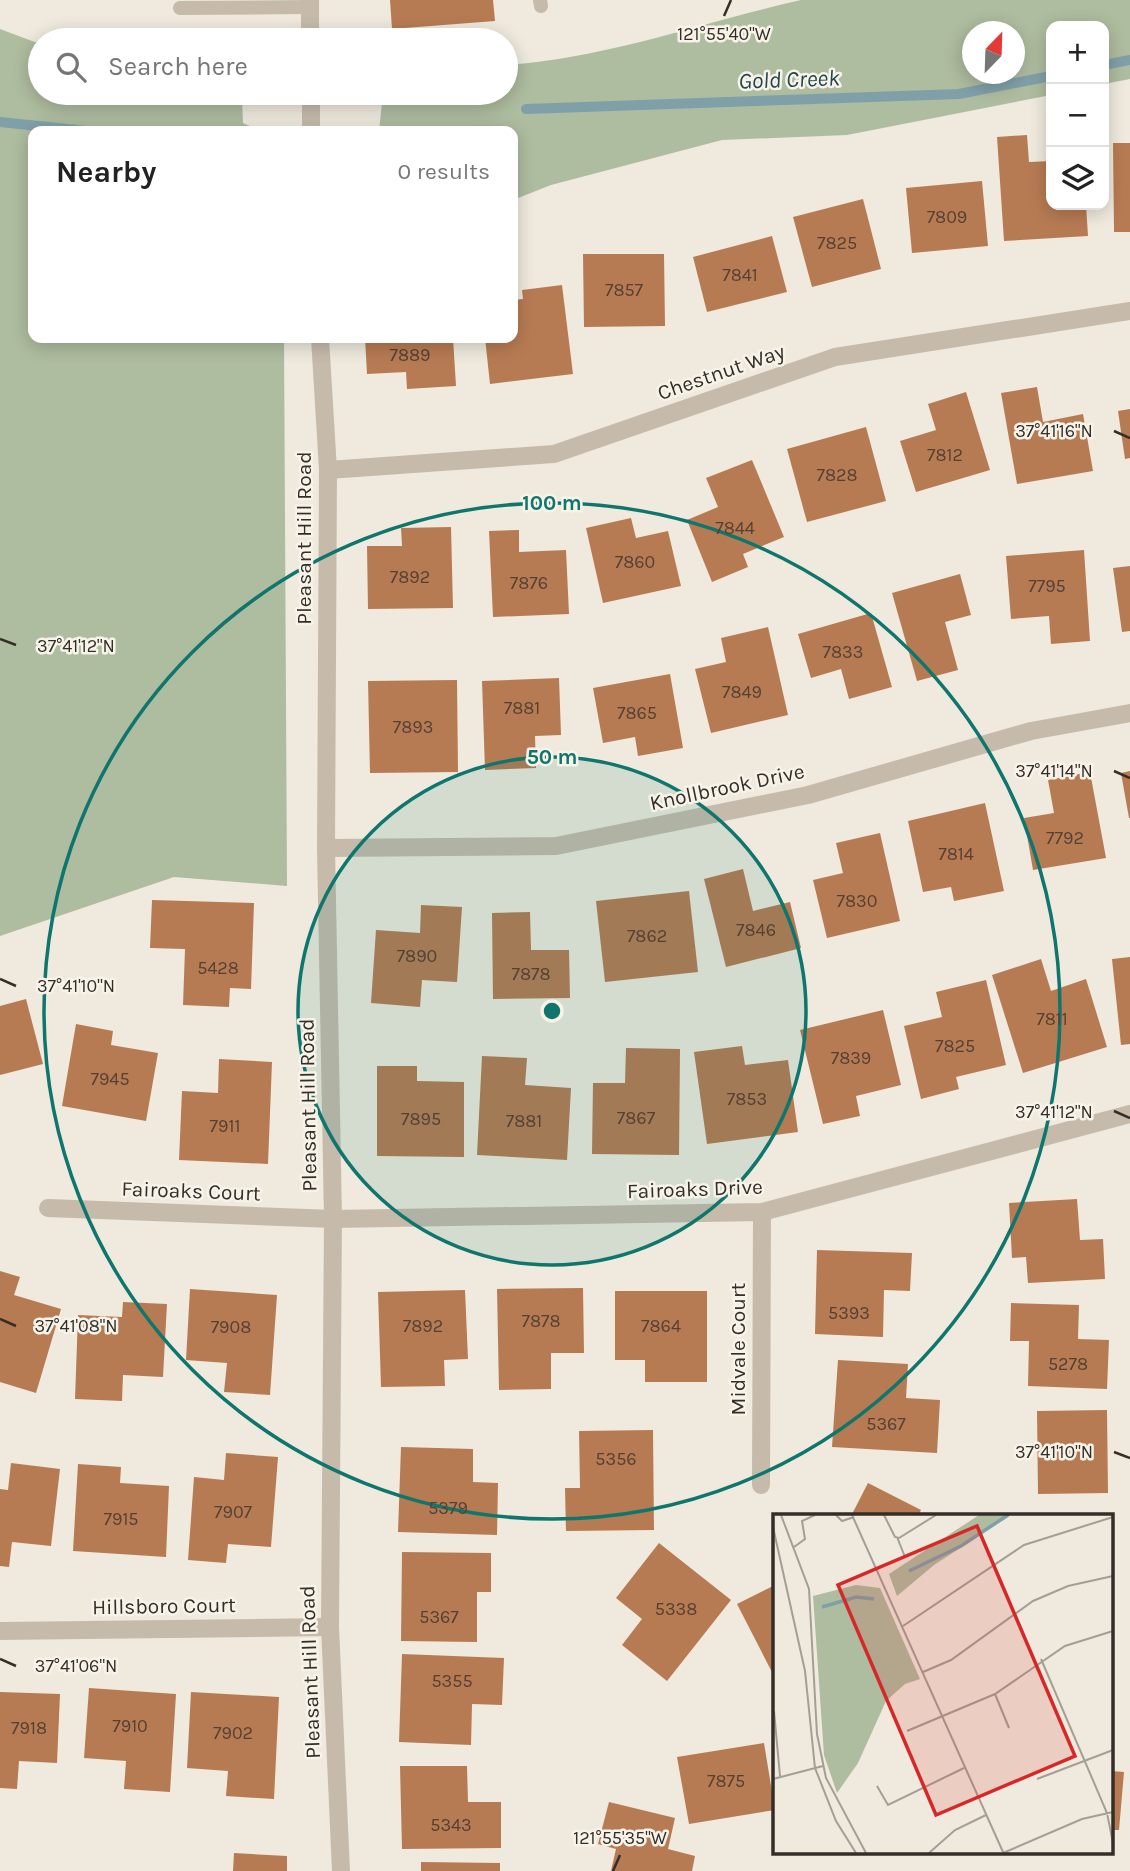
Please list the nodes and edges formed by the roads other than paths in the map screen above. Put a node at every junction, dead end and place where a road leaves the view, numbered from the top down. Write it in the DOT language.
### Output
graph roads {
  1 [pos="310,4"];
  2 [pos="180,8"];
  3 [pos="310,28"];
  4 [pos="311,105"];
  5 [pos="312,126"];
  6 [pos="1130,311"];
  7 [pos="320,343"];
  8 [pos="328,470"];
  9 [pos="1130,712"];
  10 [pos="326,848"];
  11 [pos="1130,1114"];
  12 [pos="48,1208"];
  13 [pos="762,1212"];
  14 [pos="333,1219"];
  15 [pos="761,1485"];
  16 [pos="330,1627"];
  17 [pos="0,1631"];
  18 [pos="341,1871"];
  1 -- 2 [label="lane"];
  1 -- 3 [label="street"];
  4 -- 5 [label="street"];
  6 -- 8 [label="street, Chestnut Way"];
  7 -- 8 [label="street, Pleasant Hill Road"];
  8 -- 10 [label="street, Pleasant Hill Road"];
  9 -- 10 [label="street, Knollbrook Drive"];
  10 -- 14 [label="street, Pleasant Hill Road"];
  11 -- 13 [label="street, Fairoaks Drive"];
  12 -- 14 [label="street, Fairoaks Court"];
  13 -- 14 [label="street, Fairoaks Drive"];
  13 -- 15 [label="street, Midvale Court"];
  14 -- 16 [label="street, Pleasant Hill Road"];
  16 -- 17 [label="street, Hillsboro Court"];
  16 -- 18 [label="street, Pleasant Hill Road"];
}
